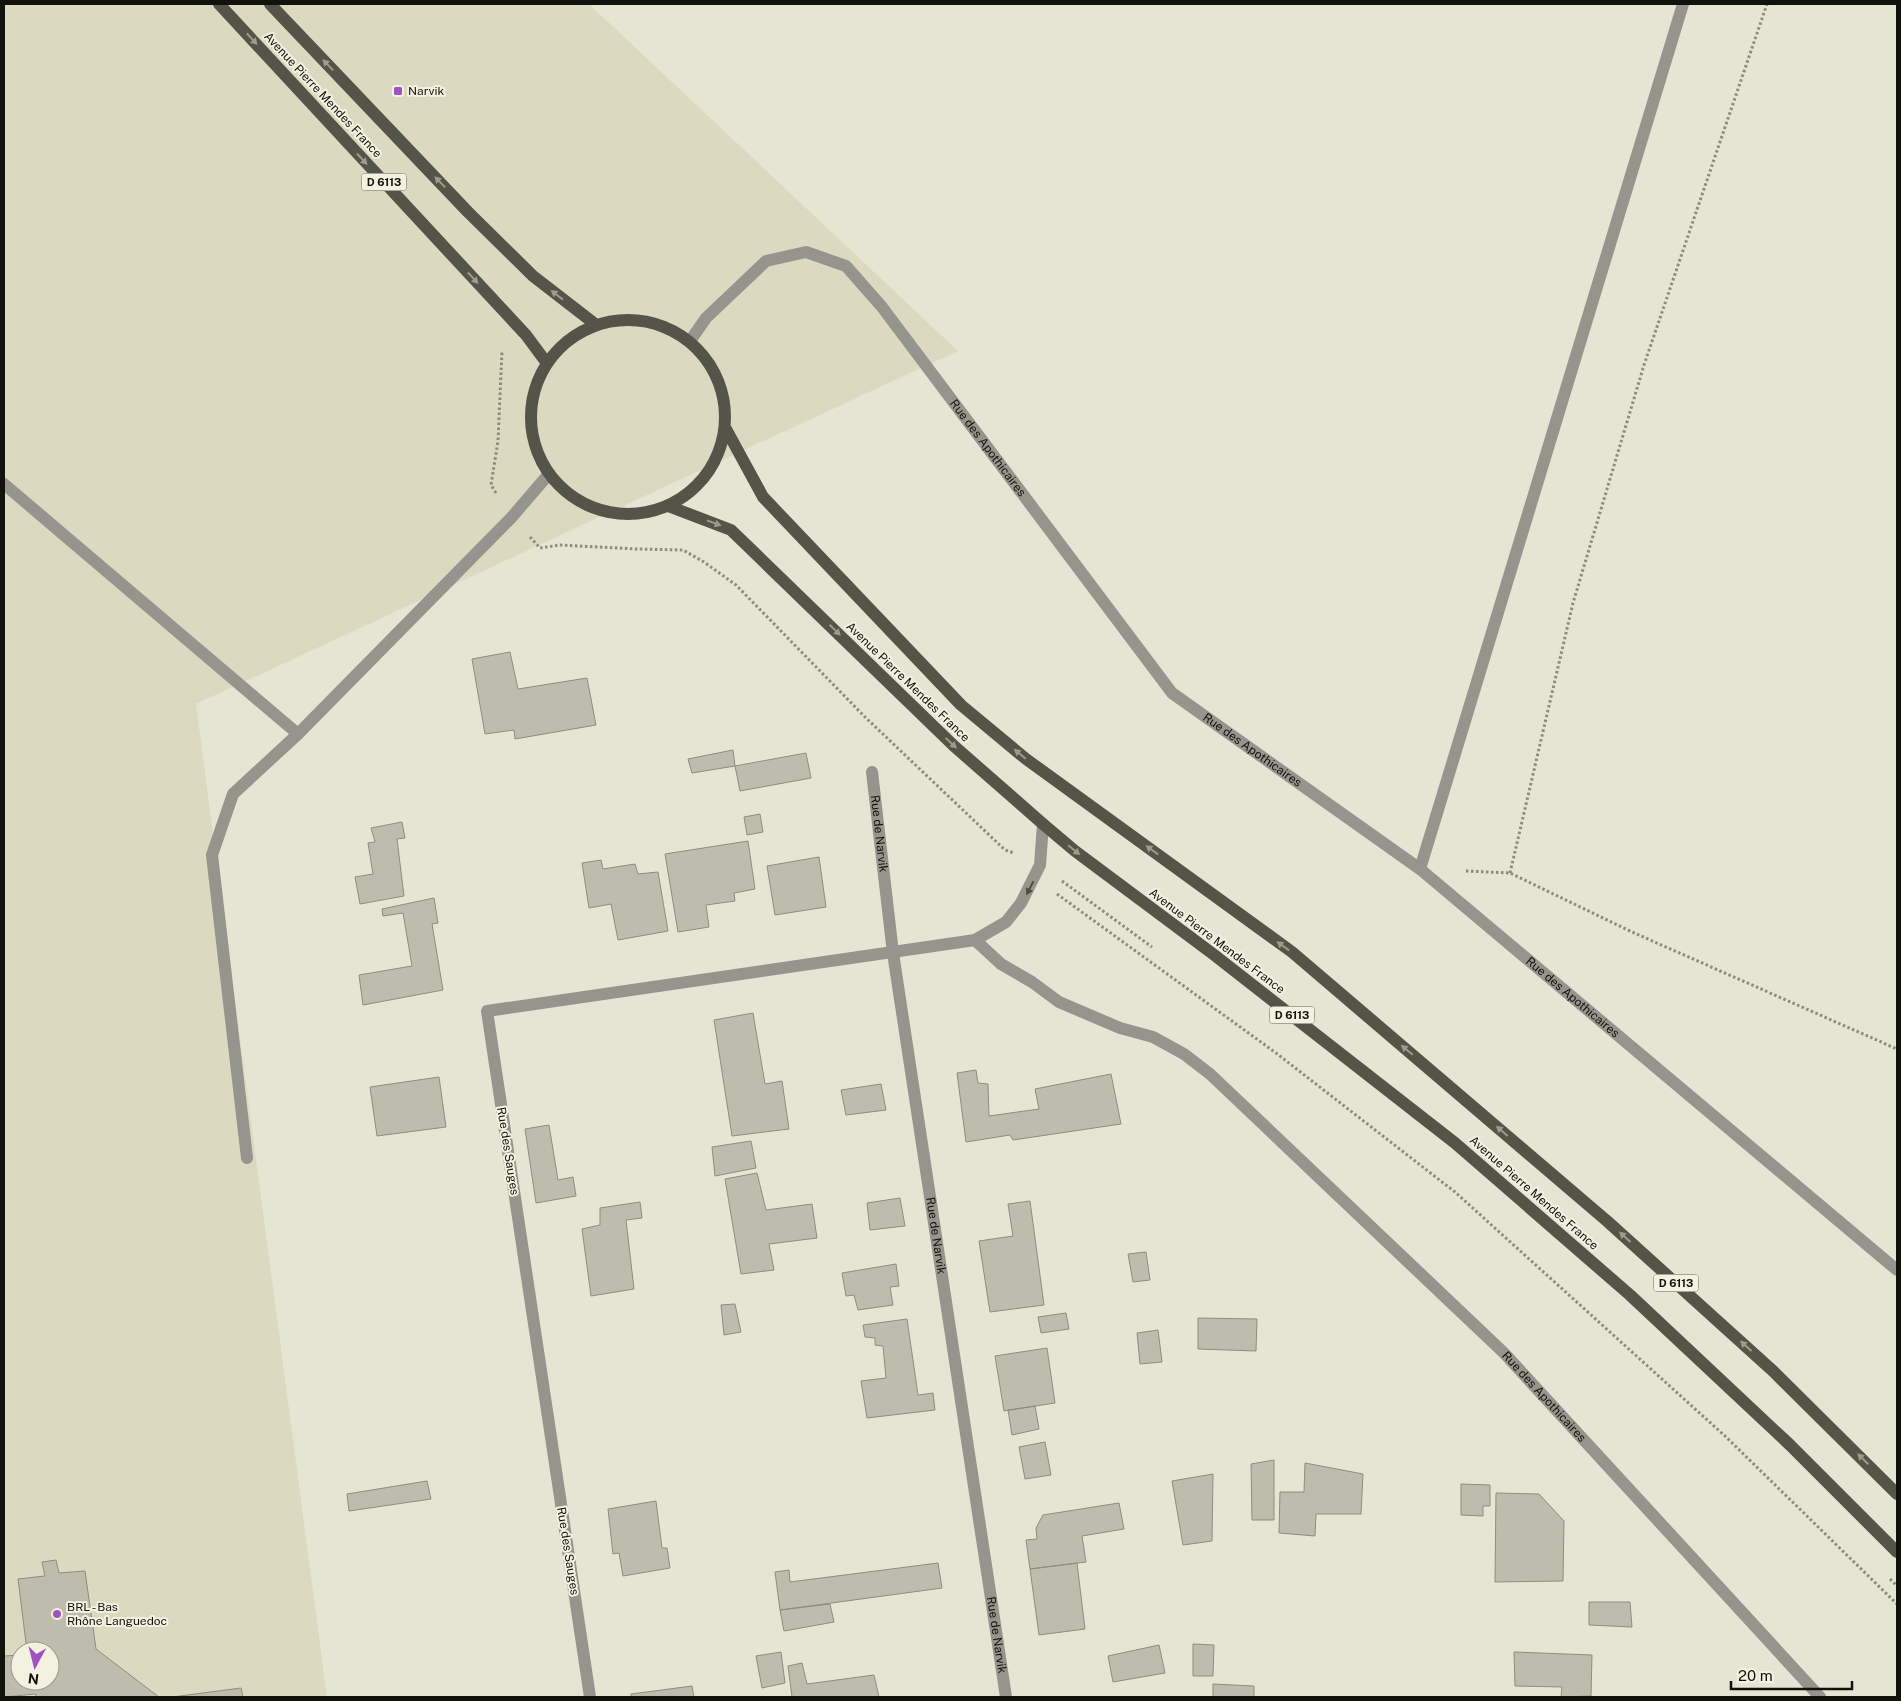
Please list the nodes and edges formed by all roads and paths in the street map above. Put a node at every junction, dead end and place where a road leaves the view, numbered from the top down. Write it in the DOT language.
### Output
graph roads {
  1 [pos="219,4"];
  2 [pos="270,4"];
  3 [pos="1683,4"];
  4 [pos="1767,4"];
  5 [pos="595,324"];
  6 [pos="690,341"];
  7 [pos="502,350"];
  8 [pos="546,362"];
  9 [pos="726,429"];
  10 [pos="548,475"];
  11 [pos="4,484"];
  12 [pos="668,506"];
  13 [pos="511,518"];
  14 [pos="298,734"];
  15 [pos="872,772"];
  16 [pos="1043,824"];
  17 [pos="1005,850"];
  18 [pos="1040,865"];
  19 [pos="1420,869"];
  20 [pos="1510,873"];
  21 [pos="1051,890"];
  22 [pos="975,940"];
  23 [pos="1153,947"];
  24 [pos="893,953"];
  25 [pos="1897,1049"];
  26 [pos="247,1158"];
  27 [pos="1897,1270"];
  28 [pos="1897,1494"];
  29 [pos="1897,1552"];
  30 [pos="1897,1604"];
  31 [pos="590,1697"];
  32 [pos="1006,1697"];
  33 [pos="1820,1697"];
  1 -- 8 [label="main road, Avenue Pierre Mendes France / D 6113, one-way"];
  5 -- 2 [label="main road, Avenue Pierre Mendes France / D 6113, one-way"];
  3 -- 19 [label="street"];
  4 -- 20 [label="path"];
  5 -- 6 [label="main road"];
  5 -- 8 [label="main road"];
  6 -- 9 [label="main road"];
  6 -- 19 [label="street, Rue des Apothicaires"];
  7 -- 13 [label="path"];
  8 -- 10 [label="main road"];
  9 -- 12 [label="main road"];
  28 -- 9 [label="main road, Avenue Pierre Mendes France / D 6113, one-way"];
  10 -- 12 [label="main road"];
  10 -- 13 [label="street"];
  11 -- 14 [label="street"];
  12 -- 16 [label="main road, Avenue Pierre Mendes France / D 6113, one-way"];
  13 -- 14 [label="street"];
  13 -- 17 [label="path"];
  14 -- 26 [label="street"];
  15 -- 24 [label="street, Rue de Narvik"];
  16 -- 18 [label="street"];
  16 -- 29 [label="main road, Avenue Pierre Mendes France / D 6113, one-way"];
  18 -- 22 [label="street, one-way"];
  18 -- 23 [label="path"];
  19 -- 20 [label="path"];
  19 -- 27 [label="street, Rue des Apothicaires"];
  20 -- 25 [label="path"];
  21 -- 30 [label="path"];
  22 -- 24 [label="street"];
  22 -- 33 [label="street, Rue des Apothicaires"];
  24 -- 31 [label="street, Rue des Sauges"];
  24 -- 32 [label="street, Rue de Narvik"];
}
